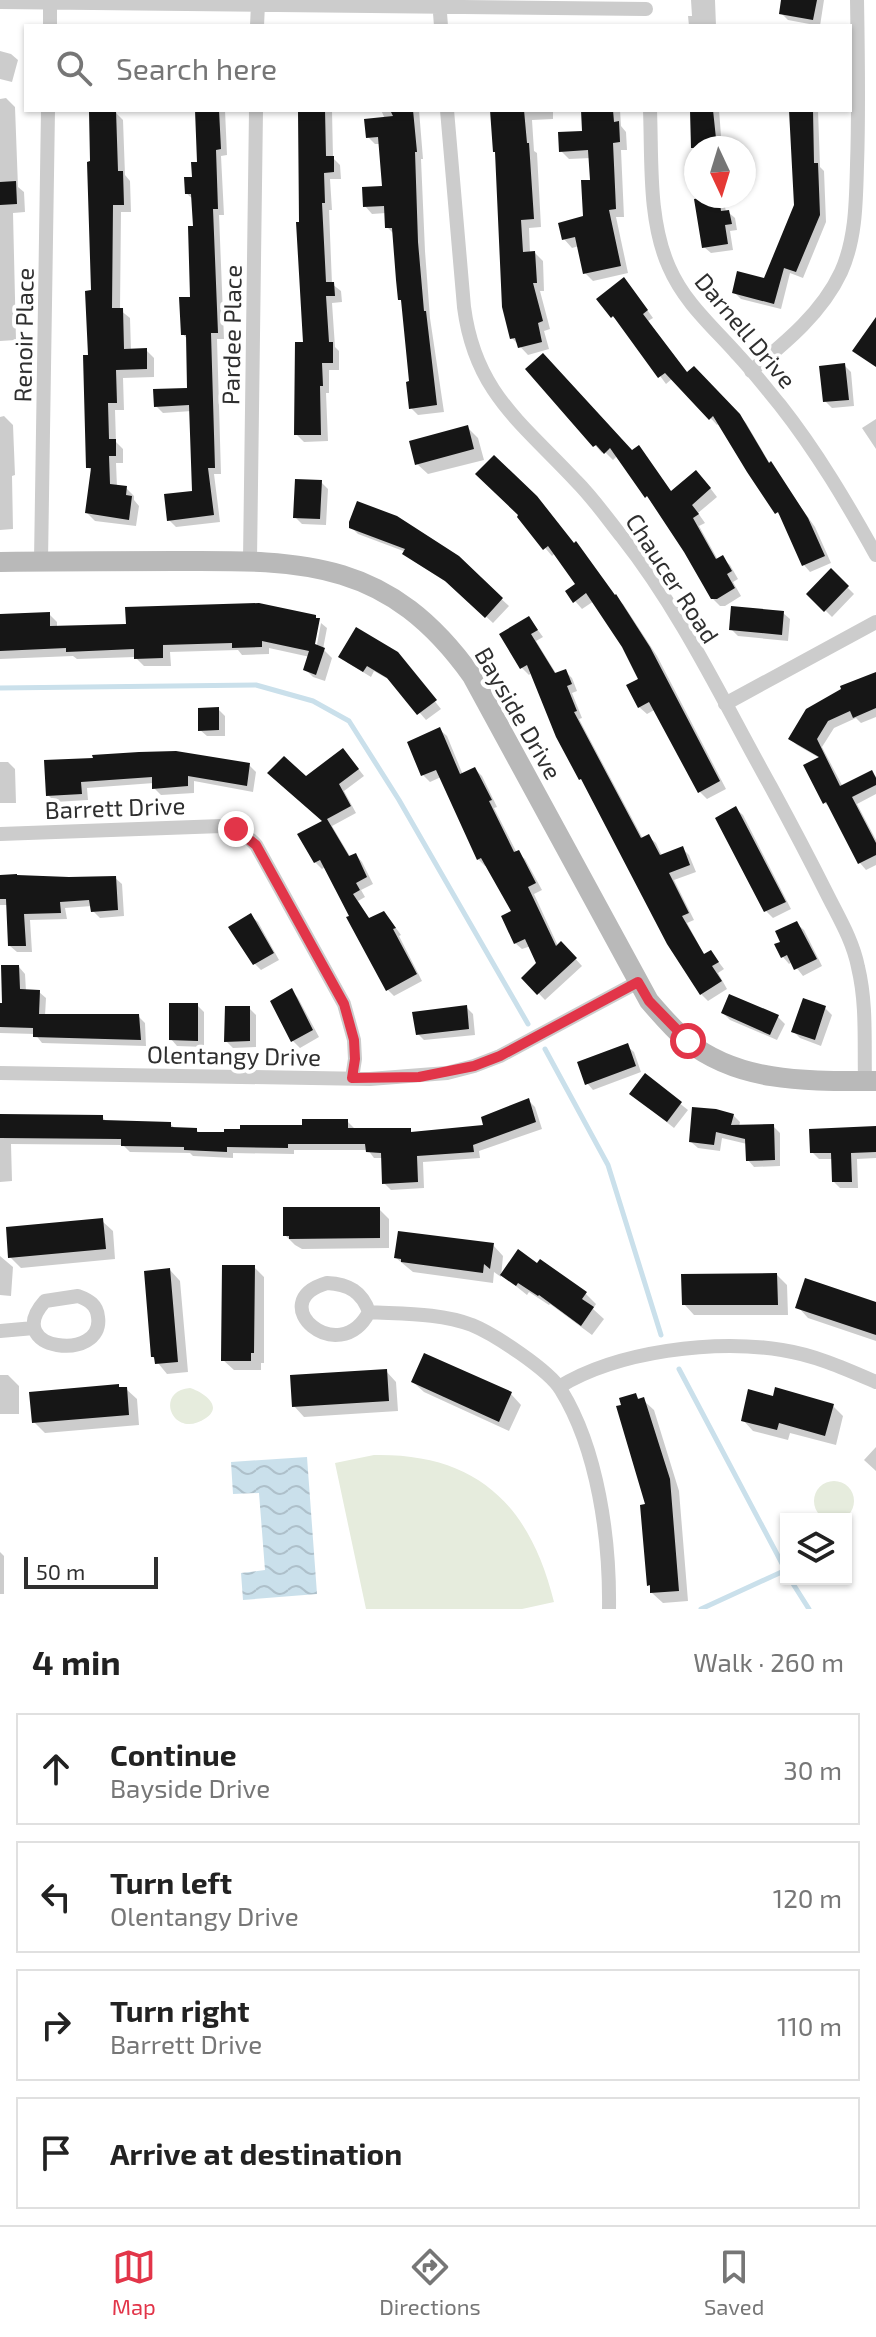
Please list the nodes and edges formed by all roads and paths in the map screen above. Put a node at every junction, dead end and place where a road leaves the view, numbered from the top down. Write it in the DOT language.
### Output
graph roads {
  1 [pos="857,0"];
  2 [pos="0,2"];
  3 [pos="50,3"];
  4 [pos="258,4"];
  5 [pos="439,4"];
  6 [pos="646,5"];
  7 [pos="50,24"];
  8 [pos="257,24"];
  9 [pos="441,24"];
  10 [pos="48,112"];
  11 [pos="256,112"];
  12 [pos="447,112"];
  13 [pos="650,112"];
  14 [pos="751,371"];
  15 [pos="876,555"];
  16 [pos="250,560"];
  17 [pos="41,561"];
  18 [pos="0,562"];
  19 [pos="876,622"];
  20 [pos="725,704"];
  21 [pos="0,834"];
  22 [pos="638,982"];
  23 [pos="0,1073"];
  24 [pos="352,1078"];
  25 [pos="870,1081"];
  26 [pos="369,1312"];
  27 [pos="34,1328"];
  28 [pos="0,1331"];
  29 [pos="876,1382"];
  30 [pos="559,1387"];
  31 [pos="609,1609"];
  1 -- 14 [label="street"];
  2 -- 3 [label="street"];
  3 -- 4 [label="street"];
  3 -- 7 [label="street"];
  4 -- 5 [label="street"];
  4 -- 8 [label="street"];
  5 -- 6 [label="street"];
  5 -- 9 [label="street"];
  10 -- 17 [label="street, Renoir Place"];
  11 -- 16 [label="street, Pardee Place"];
  12 -- 20 [label="street, Chaucer Road"];
  13 -- 14 [label="street, Darnell Drive"];
  14 -- 15 [label="street, Darnell Drive"];
  16 -- 17 [label="street, Bayside Drive"];
  16 -- 22 [label="street, Bayside Drive"];
  17 -- 18 [label="street, Bayside Drive"];
  19 -- 20 [label="street"];
  20 -- 25 [label="street, Chaucer Road"];
  21 -- 24 [label="street, Barrett Drive"];
  22 -- 24 [label="street, Olentangy Drive"];
  22 -- 25 [label="street, Bayside Drive"];
  23 -- 24 [label="street, Olentangy Drive"];
  26 -- 26 [label="street"];
  26 -- 30 [label="street"];
  27 -- 27 [label="street"];
  27 -- 28 [label="street"];
  29 -- 30 [label="street"];
  30 -- 31 [label="street"];
}
